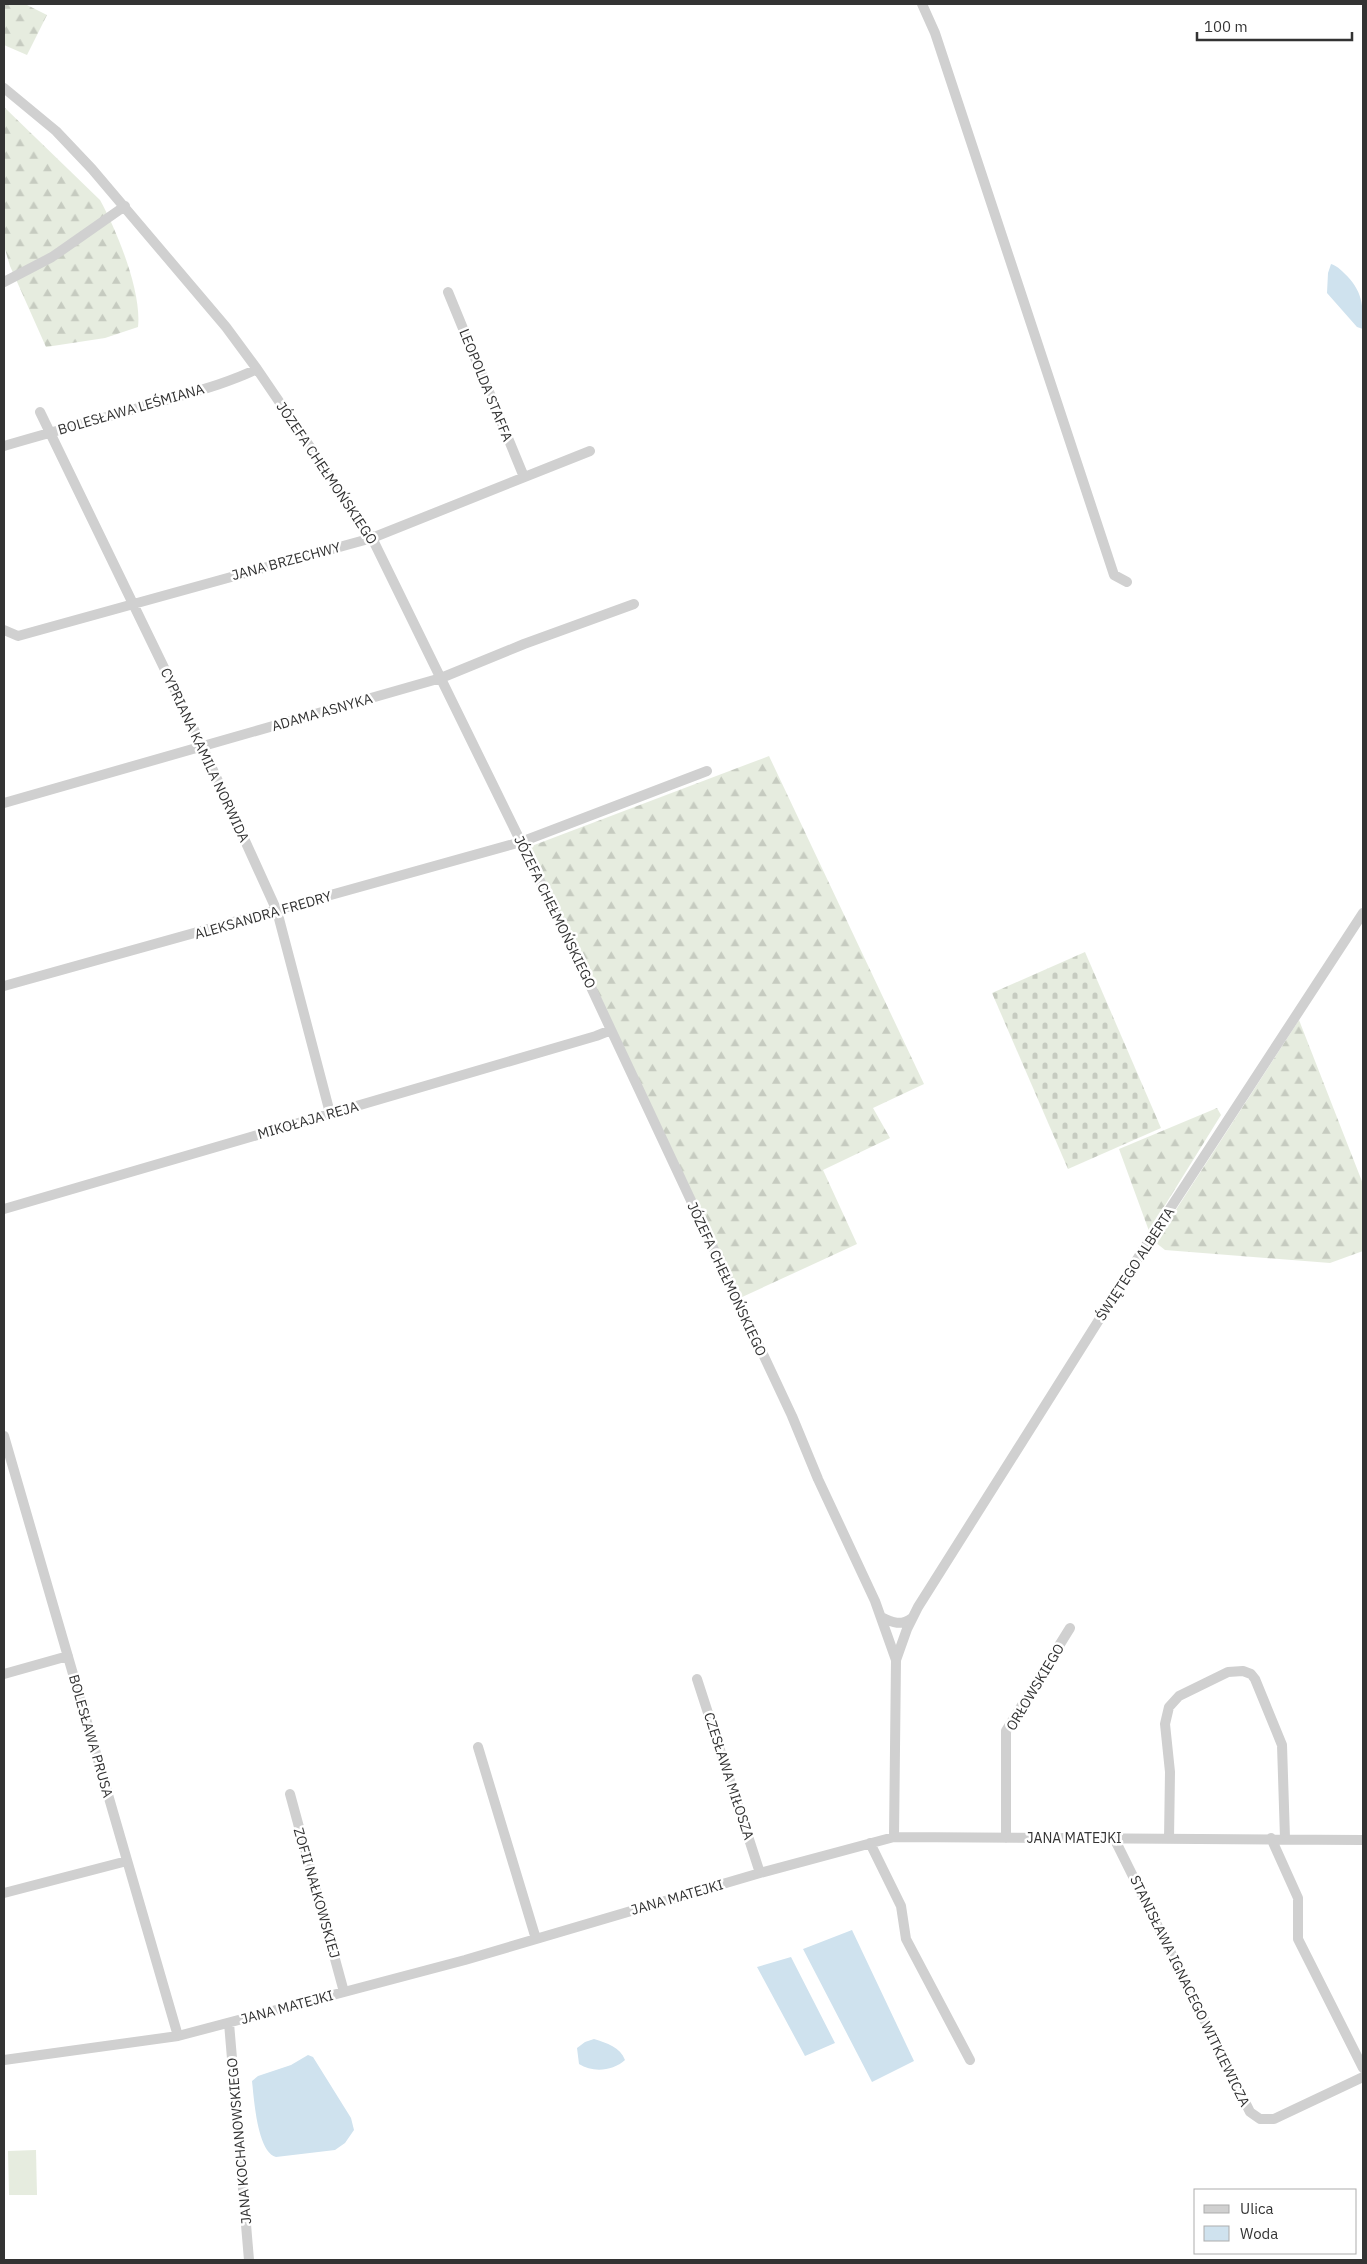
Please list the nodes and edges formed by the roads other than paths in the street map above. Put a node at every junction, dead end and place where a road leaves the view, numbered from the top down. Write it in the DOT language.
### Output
graph roads {
  1 [pos="922,4"];
  2 [pos="4,88"];
  3 [pos="125,206"];
  4 [pos="4,282"];
  5 [pos="448,292"];
  6 [pos="257,369"];
  7 [pos="40,412"];
  8 [pos="50,432"];
  9 [pos="4,446"];
  10 [pos="590,451"];
  11 [pos="524,478"];
  12 [pos="372,538"];
  13 [pos="1127,582"];
  14 [pos="134,604"];
  15 [pos="634,604"];
  16 [pos="4,630"];
  17 [pos="441,678"];
  18 [pos="202,746"];
  19 [pos="707,771"];
  20 [pos="4,803"];
  21 [pos="521,842"];
  22 [pos="277,911"];
  23 [pos="1363,913"];
  24 [pos="4,986"];
  25 [pos="611,1030"];
  26 [pos="330,1113"];
  27 [pos="4,1209"];
  28 [pos="4,1436"];
  29 [pos="881,1617"];
  30 [pos="912,1618"];
  31 [pos="1070,1628"];
  32 [pos="68,1656"];
  33 [pos="896,1660"];
  34 [pos="4,1674"];
  35 [pos="698,1679"];
  36 [pos="478,1746"];
  37 [pos="290,1794"];
  38 [pos="894,1837"];
  39 [pos="1006,1838"];
  40 [pos="1114,1838"];
  41 [pos="1169,1838"];
  42 [pos="1271,1838"];
  43 [pos="1285,1838"];
  44 [pos="1363,1840"];
  45 [pos="870,1843"];
  46 [pos="128,1861"];
  47 [pos="760,1873"];
  48 [pos="4,1893"];
  49 [pos="536,1939"];
  50 [pos="344,1992"];
  51 [pos="229,2023"];
  52 [pos="178,2036"];
  53 [pos="4,2060"];
  54 [pos="970,2060"];
  55 [pos="1363,2068"];
  56 [pos="1363,2077"];
  57 [pos="249,2260"];
  1 -- 13 [label="street"];
  2 -- 3 [label="street, JÓZEFA CHEŁMOŃSKIEGO"];
  3 -- 4 [label="street"];
  3 -- 6 [label="street, JÓZEFA CHEŁMOŃSKIEGO"];
  5 -- 11 [label="street, LEOPOLDA STAFFA"];
  6 -- 8 [label="street, BOLESŁAWA LEŚMIANA"];
  6 -- 12 [label="street, JÓZEFA CHEŁMOŃSKIEGO"];
  7 -- 8 [label="street, CYPRIANA KAMILA NORWIDA"];
  8 -- 9 [label="street, BOLESŁAWA LEŚMIANA"];
  8 -- 14 [label="street, CYPRIANA KAMILA NORWIDA"];
  10 -- 11 [label="street, JANA BRZECHWY"];
  11 -- 12 [label="street, JANA BRZECHWY"];
  12 -- 14 [label="street, JANA BRZECHWY"];
  12 -- 17 [label="street, JÓZEFA CHEŁMOŃSKIEGO"];
  14 -- 16 [label="street, JANA BRZECHWY"];
  14 -- 18 [label="street, CYPRIANA KAMILA NORWIDA"];
  15 -- 17 [label="street, ADAMA ASNYKA"];
  17 -- 18 [label="street, ADAMA ASNYKA"];
  17 -- 21 [label="street, JÓZEFA CHEŁMOŃSKIEGO"];
  18 -- 20 [label="street, ADAMA ASNYKA"];
  18 -- 22 [label="street, CYPRIANA KAMILA NORWIDA"];
  19 -- 21 [label="street, ALEKSANDRA FREDRY"];
  21 -- 22 [label="street, ALEKSANDRA FREDRY"];
  21 -- 25 [label="street, JÓZEFA CHEŁMOŃSKIEGO"];
  22 -- 24 [label="street, ALEKSANDRA FREDRY"];
  22 -- 26 [label="street, CYPRIANA KAMILA NORWIDA"];
  23 -- 30 [label="street, ŚWIĘTEGO ALBERTA"];
  25 -- 26 [label="street, MIKOŁAJA REJA"];
  25 -- 29 [label="street, JÓZEFA CHEŁMOŃSKIEGO"];
  26 -- 27 [label="street, MIKOŁAJA REJA"];
  28 -- 32 [label="street, BOLESŁAWA PRUSA"];
  29 -- 30 [label="street"];
  29 -- 33 [label="street, JÓZEFA CHEŁMOŃSKIEGO"];
  30 -- 33 [label="street, ŚWIĘTEGO ALBERTA"];
  31 -- 39 [label="street, ORŁOWSKIEGO"];
  32 -- 34 [label="street"];
  32 -- 46 [label="street, BOLESŁAWA PRUSA"];
  33 -- 38 [label="street, JÓZEFA CHEŁMOŃSKIEGO"];
  35 -- 47 [label="street, CZESŁAWA MIŁOSZA"];
  36 -- 49 [label="street"];
  37 -- 50 [label="street, ZOFII NAŁKOWSKIEJ"];
  38 -- 39 [label="street, JANA MATEJKI"];
  38 -- 45 [label="street, JANA MATEJKI"];
  39 -- 40 [label="street, JANA MATEJKI"];
  40 -- 41 [label="street, JANA MATEJKI"];
  40 -- 56 [label="street, STANISŁAWA IGNACEGO WITKIEWICZA"];
  41 -- 42 [label="street, JANA MATEJKI"];
  41 -- 43 [label="street"];
  42 -- 43 [label="street, JANA MATEJKI"];
  42 -- 55 [label="street"];
  43 -- 44 [label="street, JANA MATEJKI"];
  45 -- 47 [label="street, JANA MATEJKI"];
  45 -- 54 [label="street"];
  46 -- 48 [label="street"];
  46 -- 52 [label="street, BOLESŁAWA PRUSA"];
  47 -- 49 [label="street, JANA MATEJKI"];
  49 -- 50 [label="street, JANA MATEJKI"];
  50 -- 51 [label="street, JANA MATEJKI"];
  51 -- 52 [label="street, JANA MATEJKI"];
  51 -- 57 [label="street, JANA KOCHANOWSKIEGO"];
  52 -- 53 [label="street, JANA MATEJKI"];
}
